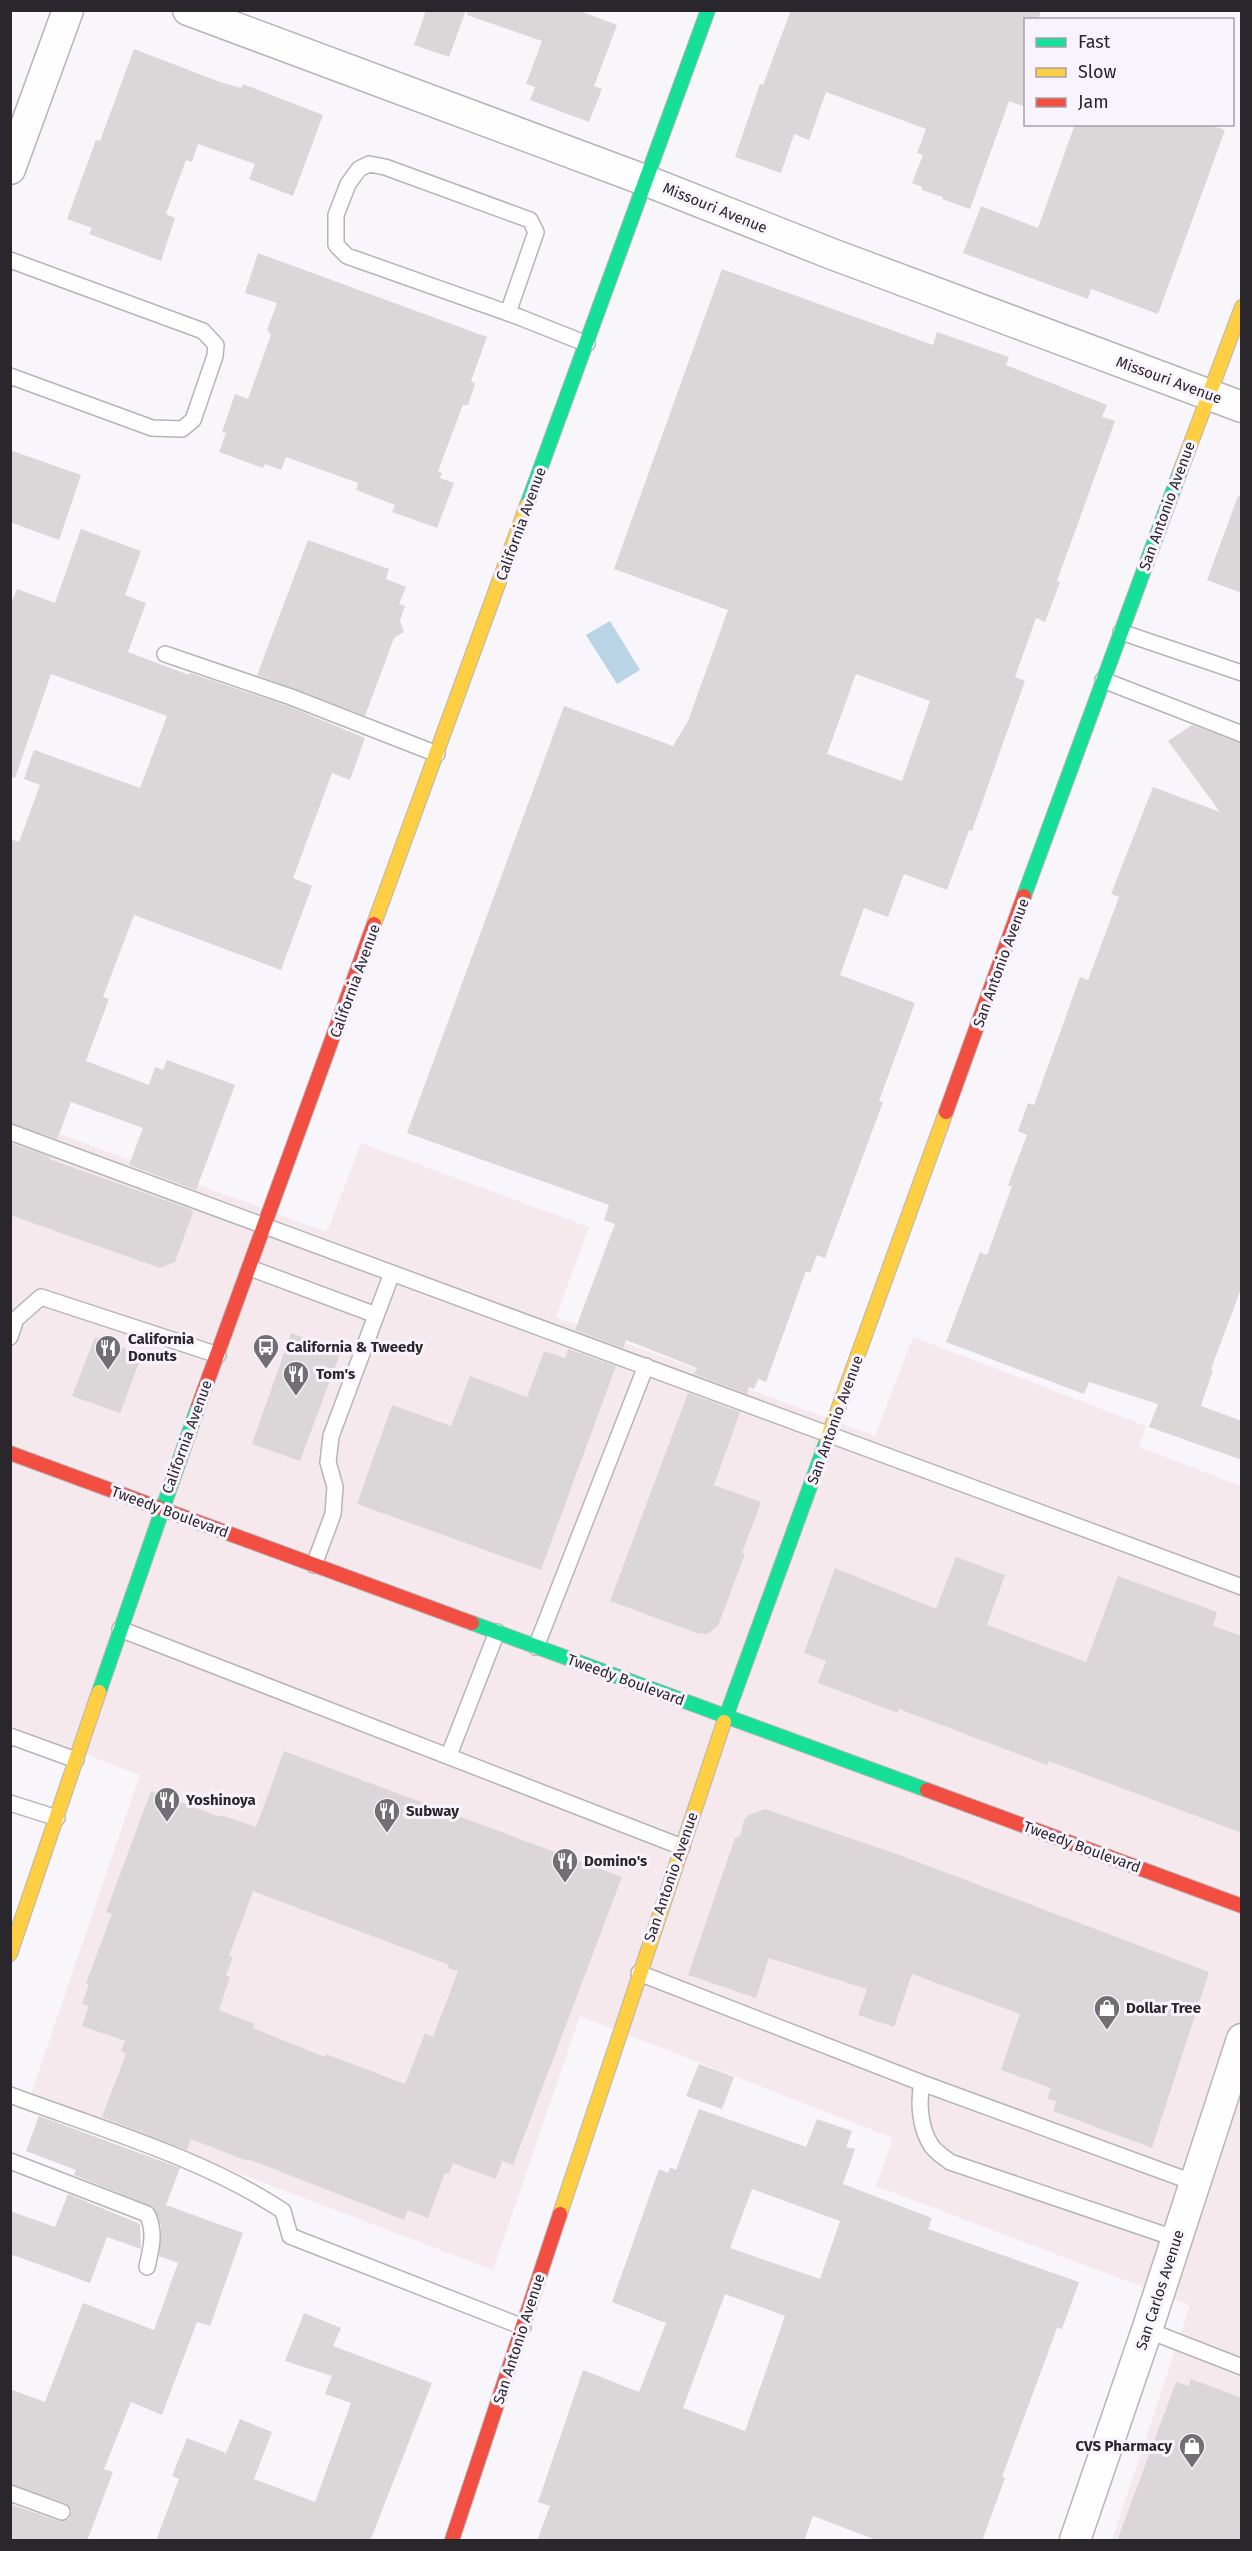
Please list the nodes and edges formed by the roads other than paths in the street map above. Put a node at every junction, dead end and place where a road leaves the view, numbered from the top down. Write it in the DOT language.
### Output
graph roads {
  1 [pos="68,10"];
  2 [pos="188,10"];
  3 [pos="708,10"];
  4 [pos="10,169"];
  5 [pos="646,181"];
  6 [pos="10,260"];
  7 [pos="1242,307"];
  8 [pos="508,313"];
  9 [pos="587,345"];
  10 [pos="10,376"];
  11 [pos="1207,395"];
  12 [pos="1242,407"];
  13 [pos="1121,632"];
  14 [pos="165,654"];
  15 [pos="1242,673"];
  16 [pos="1103,680"];
  17 [pos="1242,734"];
  18 [pos="437,754"];
  19 [pos="10,1132"];
  20 [pos="266,1226"];
  21 [pos="250,1268"];
  22 [pos="392,1273"];
  23 [pos="376,1314"];
  24 [pos="10,1336"];
  25 [pos="218,1355"];
  26 [pos="646,1366"];
  27 [pos="830,1434"];
  28 [pos="10,1453"];
  29 [pos="160,1509"];
  30 [pos="314,1565"];
  31 [pos="1242,1587"];
  32 [pos="120,1629"];
  33 [pos="497,1632"];
  34 [pos="536,1647"];
  35 [pos="726,1717"];
  36 [pos="10,1736"];
  37 [pos="449,1755"];
  38 [pos="76,1760"];
  39 [pos="10,1803"];
  40 [pos="57,1818"];
  41 [pos="682,1847"];
  42 [pos="1242,1906"];
  43 [pos="14,1933"];
  44 [pos="10,1954"];
  45 [pos="639,1973"];
  46 [pos="1242,2038"];
  47 [pos="922,2083"];
  48 [pos="10,2095"];
  49 [pos="10,2161"];
  50 [pos="1195,2183"];
  51 [pos="1177,2239"];
  52 [pos="147,2267"];
  53 [pos="523,2327"];
  54 [pos="1147,2330"];
  55 [pos="1242,2367"];
  56 [pos="10,2493"];
  57 [pos="62,2512"];
  58 [pos="452,2541"];
  59 [pos="1075,2541"];
  1 -- 4 [label="street"];
  2 -- 5 [label="street, Missouri Avenue"];
  3 -- 5 [label="main road, California Avenue"];
  5 -- 9 [label="main road, California Avenue"];
  5 -- 11 [label="street, Missouri Avenue"];
  6 -- 10 [label="lane"];
  7 -- 11 [label="main road, San Antonio Avenue"];
  8 -- 8 [label="lane"];
  8 -- 9 [label="lane"];
  9 -- 18 [label="main road, California Avenue"];
  11 -- 12 [label="street, Missouri Avenue"];
  11 -- 13 [label="main road, San Antonio Avenue"];
  13 -- 15 [label="lane"];
  13 -- 16 [label="main road, San Antonio Avenue"];
  14 -- 18 [label="lane"];
  16 -- 17 [label="lane"];
  16 -- 27 [label="main road, San Antonio Avenue"];
  18 -- 20 [label="main road, California Avenue"];
  19 -- 20 [label="lane"];
  20 -- 21 [label="main road, California Avenue"];
  20 -- 22 [label="lane"];
  21 -- 23 [label="lane"];
  21 -- 25 [label="main road, California Avenue"];
  22 -- 23 [label="lane"];
  22 -- 26 [label="lane"];
  23 -- 30 [label="lane"];
  24 -- 25 [label="lane"];
  25 -- 29 [label="main road, California Avenue"];
  26 -- 27 [label="lane"];
  26 -- 34 [label="lane"];
  27 -- 31 [label="lane"];
  27 -- 35 [label="main road, San Antonio Avenue"];
  28 -- 29 [label="main road, Tweedy Boulevard"];
  29 -- 30 [label="main road, Tweedy Boulevard"];
  29 -- 32 [label="main road, California Avenue"];
  30 -- 33 [label="main road, Tweedy Boulevard"];
  32 -- 37 [label="lane"];
  32 -- 38 [label="main road, California Avenue"];
  33 -- 34 [label="main road, Tweedy Boulevard"];
  33 -- 37 [label="lane"];
  34 -- 35 [label="main road, Tweedy Boulevard"];
  35 -- 41 [label="main road, San Antonio Avenue"];
  35 -- 42 [label="main road, Tweedy Boulevard"];
  36 -- 38 [label="lane"];
  37 -- 41 [label="lane"];
  38 -- 40 [label="main road, California Avenue"];
  39 -- 40 [label="lane"];
  40 -- 43 [label="main road, California Avenue"];
  41 -- 45 [label="main road, San Antonio Avenue"];
  43 -- 44 [label="main road, California Avenue"];
  45 -- 47 [label="lane"];
  45 -- 53 [label="main road, San Antonio Avenue"];
  46 -- 50 [label="street, San Carlos Avenue"];
  47 -- 50 [label="lane"];
  47 -- 51 [label="lane"];
  48 -- 53 [label="lane"];
  49 -- 52 [label="lane"];
  50 -- 51 [label="street, San Carlos Avenue"];
  51 -- 54 [label="street, San Carlos Avenue"];
  53 -- 58 [label="main road, San Antonio Avenue"];
  54 -- 55 [label="lane"];
  54 -- 59 [label="street, San Carlos Avenue"];
  56 -- 57 [label="lane"];
}
